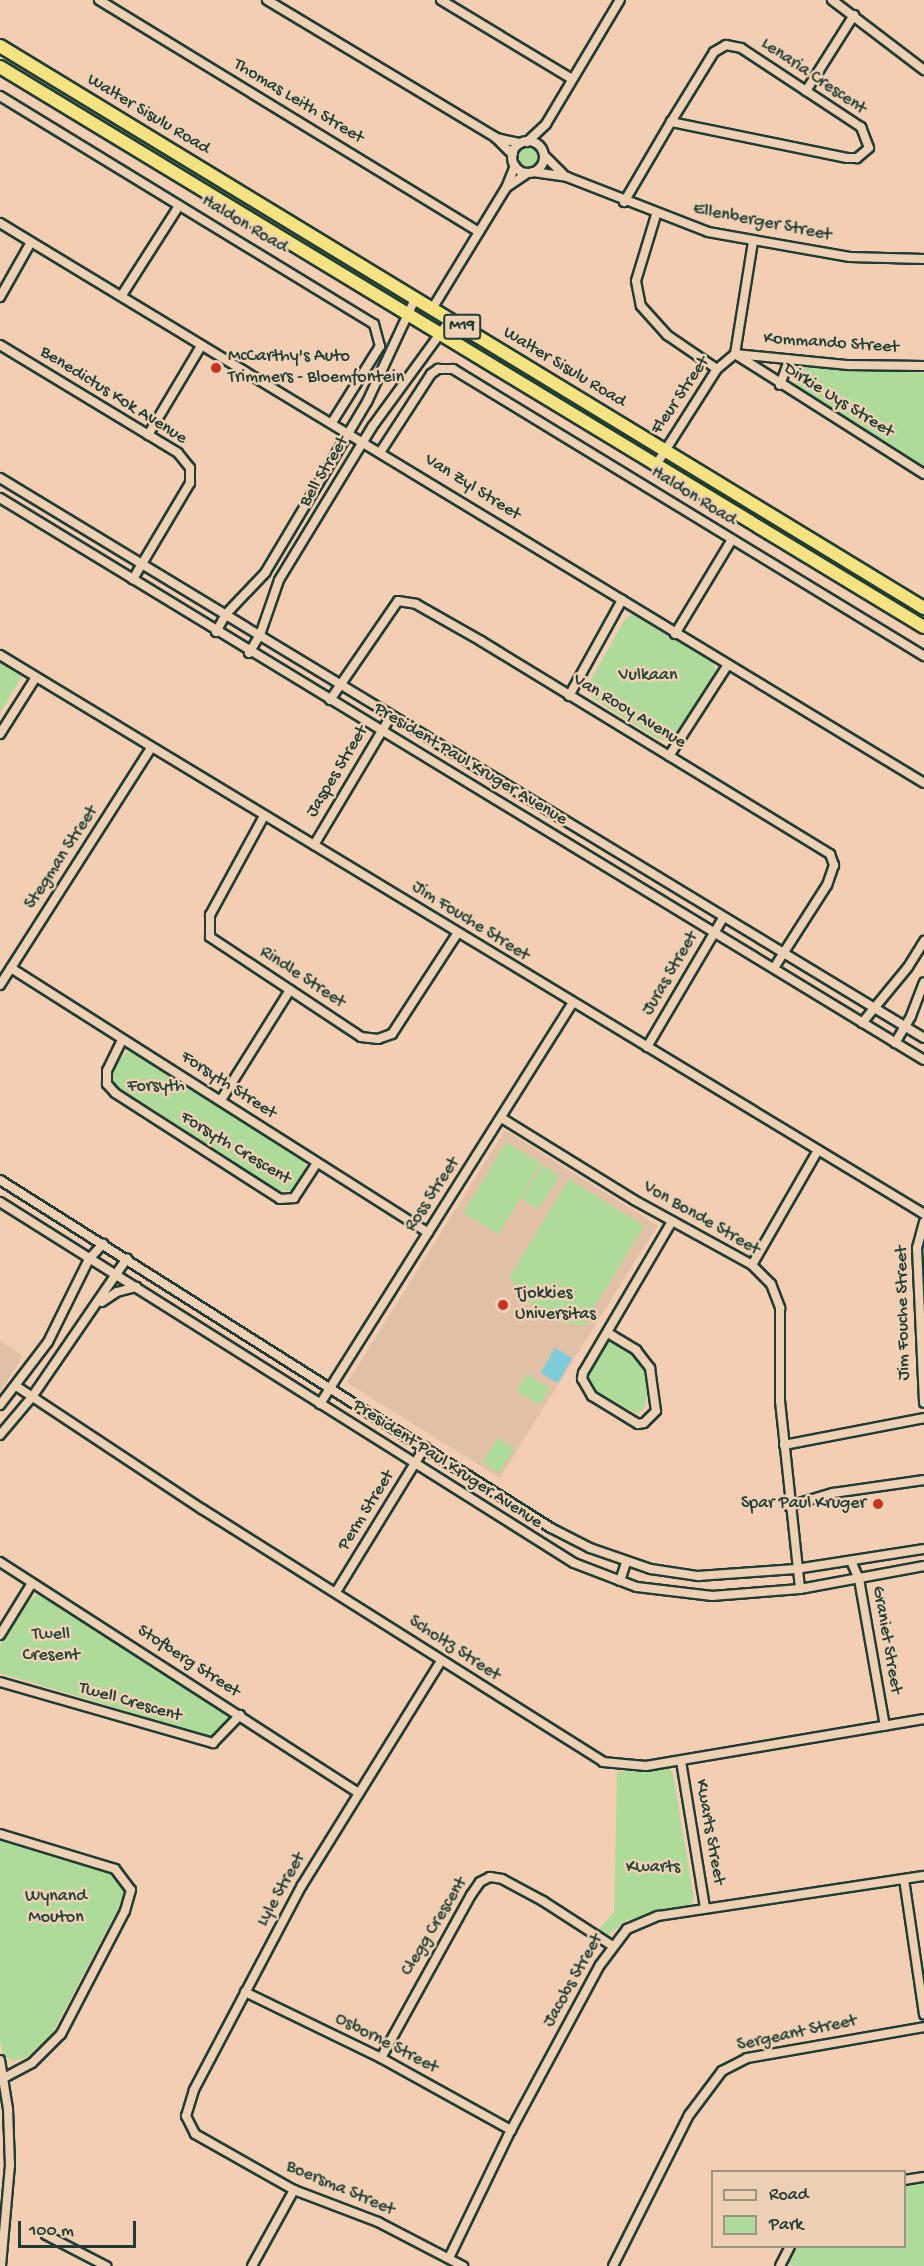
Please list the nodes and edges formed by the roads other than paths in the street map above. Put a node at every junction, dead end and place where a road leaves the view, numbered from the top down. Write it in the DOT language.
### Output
graph roads {
  1 [pos="99,0"];
  2 [pos="267,0"];
  3 [pos="441,0"];
  4 [pos="832,0"];
  5 [pos="616,1"];
  6 [pos="854,15"];
  7 [pos="0,46"];
  8 [pos="0,67"];
  9 [pos="924,70"];
  10 [pos="572,79"];
  11 [pos="71,90"];
  12 [pos="806,91"];
  13 [pos="0,96"];
  14 [pos="61,104"];
  15 [pos="671,122"];
  16 [pos="546,124"];
  17 [pos="495,137"];
  18 [pos="152,139"];
  19 [pos="524,142"];
  20 [pos="543,152"];
  21 [pos="144,155"];
  22 [pos="513,155"];
  23 [pos="515,166"];
  24 [pos="531,172"];
  25 [pos="567,177"];
  26 [pos="234,188"];
  27 [pos="506,188"];
  28 [pos="624,202"];
  29 [pos="225,204"];
  30 [pos="179,206"];
  31 [pos="656,215"];
  32 [pos="0,223"];
  33 [pos="479,232"];
  34 [pos="753,241"];
  35 [pos="31,242"];
  36 [pos="334,250"];
  37 [pos="924,259"];
  38 [pos="325,265"];
  39 [pos="122,295"];
  40 [pos="0,297"];
  41 [pos="415,299"];
  42 [pos="432,309"];
  43 [pos="405,314"];
  44 [pos="450,320"];
  45 [pos="440,335"];
  46 [pos="0,345"];
  47 [pos="201,346"];
  48 [pos="504,352"];
  49 [pos="735,354"];
  50 [pos="789,360"];
  51 [pos="924,366"];
  52 [pos="494,368"];
  53 [pos="717,369"];
  54 [pos="780,385"];
  55 [pos="596,409"];
  56 [pos="333,421"];
  57 [pos="587,424"];
  58 [pos="349,431"];
  59 [pos="148,435"];
  60 [pos="363,440"];
  61 [pos="381,451"];
  62 [pos="665,451"];
  63 [pos="656,465"];
  64 [pos="924,474"];
  65 [pos="0,478"];
  66 [pos="0,498"];
  67 [pos="774,517"];
  68 [pos="765,531"];
  69 [pos="731,541"];
  70 [pos="143,564"];
  71 [pos="133,579"];
  72 [pos="879,581"];
  73 [pos="870,595"];
  74 [pos="622,600"];
  75 [pos="924,608"];
  76 [pos="226,615"];
  77 [pos="924,627"];
  78 [pos="216,632"];
  79 [pos="675,633"];
  80 [pos="260,635"];
  81 [pos="249,652"];
  82 [pos="0,655"];
  83 [pos="924,656"];
  84 [pos="727,666"];
  85 [pos="36,677"];
  86 [pos="340,684"];
  87 [pos="569,696"];
  88 [pos="330,700"];
  89 [pos="391,716"];
  90 [pos="382,731"];
  91 [pos="0,734"];
  92 [pos="151,748"];
  93 [pos="669,756"];
  94 [pos="924,783"];
  95 [pos="264,816"];
  96 [pos="557,816"];
  97 [pos="549,832"];
  98 [pos="314,844"];
  99 [pos="723,918"];
  100 [pos="714,932"];
  101 [pos="457,934"];
  102 [pos="924,941"];
  103 [pos="783,953"];
  104 [pos="11,968"];
  105 [pos="774,968"];
  106 [pos="924,982"];
  107 [pos="0,985"];
  108 [pos="290,990"];
  109 [pos="572,1004"];
  110 [pos="872,1007"];
  111 [pos="862,1023"];
  112 [pos="905,1028"];
  113 [pos="924,1038"];
  114 [pos="122,1040"];
  115 [pos="895,1043"];
  116 [pos="647,1047"];
  117 [pos="924,1060"];
  118 [pos="221,1100"];
  119 [pos="503,1119"];
  120 [pos="818,1152"];
  121 [pos="317,1163"];
  122 [pos="0,1180"];
  123 [pos="0,1202"];
  124 [pos="924,1214"];
  125 [pos="672,1221"];
  126 [pos="924,1222"];
  127 [pos="428,1233"];
  128 [pos="104,1244"];
  129 [pos="127,1258"];
  130 [pos="89,1259"];
  131 [pos="752,1265"];
  132 [pos="117,1276"];
  133 [pos="136,1287"];
  134 [pos="94,1307"];
  135 [pos="608,1333"];
  136 [pos="15,1386"];
  137 [pos="333,1388"];
  138 [pos="32,1397"];
  139 [pos="924,1403"];
  140 [pos="320,1404"];
  141 [pos="0,1405"];
  142 [pos="924,1418"];
  143 [pos="0,1435"];
  144 [pos="784,1445"];
  145 [pos="425,1447"];
  146 [pos="414,1465"];
  147 [pos="924,1480"];
  148 [pos="789,1506"];
  149 [pos="924,1549"];
  150 [pos="851,1561"];
  151 [pos="0,1562"];
  152 [pos="626,1562"];
  153 [pos="924,1566"];
  154 [pos="796,1569"];
  155 [pos="858,1579"];
  156 [pos="620,1581"];
  157 [pos="32,1583"];
  158 [pos="800,1589"];
  159 [pos="336,1592"];
  160 [pos="0,1635"];
  161 [pos="441,1661"];
  162 [pos="0,1682"];
  163 [pos="240,1715"];
  164 [pos="924,1719"];
  165 [pos="885,1725"];
  166 [pos="681,1761"];
  167 [pos="357,1792"];
  168 [pos="0,1834"];
  169 [pos="924,1876"];
  170 [pos="904,1879"];
  171 [pos="705,1908"];
  172 [pos="611,1945"];
  173 [pos="245,1992"];
  174 [pos="924,2014"];
  175 [pos="924,2027"];
  176 [pos="381,2058"];
  177 [pos="0,2060"];
  178 [pos="4,2078"];
  179 [pos="511,2130"];
  180 [pos="205,2141"];
  181 [pos="924,2177"];
  182 [pos="906,2180"];
  183 [pos="294,2190"];
  184 [pos="46,2235"];
  185 [pos="790,2248"];
  186 [pos="449,2258"];
  187 [pos="784,2265"];
  188 [pos="1,2266"];
  189 [pos="106,2266"];
  190 [pos="252,2266"];
  191 [pos="463,2266"];
  192 [pos="613,2266"];
  1 -- 33 [label="street, Thomas Leith Street"];
  2 -- 17 [label="street"];
  3 -- 10 [label="street"];
  4 -- 6 [label="street"];
  5 -- 10 [label="street"];
  6 -- 9 [label="street"];
  6 -- 12 [label="street"];
  7 -- 11 [label="highway, Walter Sisulu Road / M19"];
  8 -- 14 [label="highway, Walter Sisulu Road / M19"];
  10 -- 16 [label="street"];
  11 -- 14 [label="highway"];
  11 -- 18 [label="highway, Walter Sisulu Road / M19"];
  12 -- 15 [label="street, Lenaria Crescent"];
  12 -- 15 [label="street, Lenaria Crescent"];
  13 -- 30 [label="street, Haldon Road"];
  14 -- 21 [label="highway, Walter Sisulu Road / M19"];
  15 -- 28 [label="street, Lenaria Crescent"];
  16 -- 19 [label="street"];
  16 -- 20 [label="street"];
  17 -- 19 [label="street"];
  17 -- 22 [label="street"];
  18 -- 21 [label="highway"];
  18 -- 26 [label="highway, Walter Sisulu Road / M19"];
  19 -- 20 [label="street"];
  19 -- 22 [label="street"];
  20 -- 24 [label="street"];
  20 -- 25 [label="street, Ellenberger Street"];
  21 -- 29 [label="highway, Walter Sisulu Road / M19"];
  22 -- 23 [label="street"];
  23 -- 24 [label="street"];
  23 -- 27 [label="street"];
  24 -- 25 [label="street, Ellenberger Street"];
  24 -- 27 [label="street"];
  25 -- 28 [label="street, Ellenberger Street"];
  26 -- 29 [label="highway"];
  26 -- 36 [label="highway, Walter Sisulu Road / M19"];
  27 -- 33 [label="street"];
  28 -- 31 [label="street, Ellenberger Street"];
  29 -- 38 [label="highway, Walter Sisulu Road / M19"];
  30 -- 39 [label="street"];
  30 -- 56 [label="street, Haldon Road"];
  31 -- 34 [label="street, Ellenberger Street"];
  31 -- 53 [label="street"];
  32 -- 35 [label="street, Van Zyl Street"];
  33 -- 42 [label="street"];
  34 -- 37 [label="street, Ellenberger Street"];
  34 -- 49 [label="street, Fleur Street"];
  35 -- 39 [label="street, Van Zyl Street"];
  35 -- 40 [label="street"];
  36 -- 38 [label="highway"];
  36 -- 41 [label="highway, Walter Sisulu Road / M19"];
  38 -- 43 [label="highway, Walter Sisulu Road / M19"];
  39 -- 47 [label="street, Van Zyl Street"];
  41 -- 42 [label="highway, Walter Sisulu Road / M19"];
  41 -- 43 [label="street, Bell Street"];
  42 -- 44 [label="highway, Walter Sisulu Road / M19"];
  43 -- 45 [label="highway, Walter Sisulu Road / M19"];
  43 -- 58 [label="street, Bell Street"];
  44 -- 45 [label="street, Bell Street"];
  44 -- 48 [label="highway, Walter Sisulu Road / M19"];
  45 -- 52 [label="highway, Walter Sisulu Road / M19"];
  45 -- 60 [label="street, Bell Street"];
  46 -- 59 [label="street, Benedictus Kok Avenue"];
  47 -- 56 [label="street, Van Zyl Street"];
  47 -- 59 [label="street"];
  48 -- 52 [label="highway"];
  48 -- 55 [label="highway, Walter Sisulu Road / M19"];
  49 -- 50 [label="street, Kommando Street"];
  49 -- 53 [label="street, Fleur Street"];
  49 -- 54 [label="street, Dirkie Uys Street"];
  50 -- 51 [label="street, Kommando Street"];
  50 -- 54 [label="street"];
  52 -- 57 [label="highway, Walter Sisulu Road / M19"];
  53 -- 62 [label="street, Fleur Street"];
  54 -- 64 [label="street, Dirkie Uys Street"];
  55 -- 57 [label="highway"];
  55 -- 62 [label="highway, Walter Sisulu Road / M19"];
  56 -- 58 [label="street, Van Zyl Street"];
  57 -- 63 [label="highway, Walter Sisulu Road / M19"];
  58 -- 60 [label="street, Van Zyl Street"];
  58 -- 76 [label="street, Bell Street"];
  59 -- 70 [label="street, Benedictus Kok Avenue"];
  60 -- 61 [label="street, Van Zyl Street"];
  60 -- 80 [label="street, Bell Street"];
  61 -- 69 [label="street, Haldon Road"];
  61 -- 74 [label="street, Van Zyl Street"];
  62 -- 63 [label="street, Fleur Street"];
  62 -- 67 [label="highway, Walter Sisulu Road / M19"];
  63 -- 68 [label="highway, Walter Sisulu Road / M19"];
  65 -- 70 [label="street, President Paul Kruger Avenue"];
  66 -- 71 [label="street, President Paul Kruger Avenue"];
  67 -- 68 [label="highway"];
  67 -- 72 [label="highway, Walter Sisulu Road / M19"];
  68 -- 73 [label="highway, Walter Sisulu Road / M19"];
  69 -- 79 [label="street"];
  69 -- 83 [label="street, Haldon Road"];
  70 -- 71 [label="street, Benedictus Kok Avenue"];
  70 -- 76 [label="street, President Paul Kruger Avenue"];
  71 -- 78 [label="street, President Paul Kruger Avenue"];
  72 -- 73 [label="highway"];
  72 -- 75 [label="highway, Walter Sisulu Road / M19"];
  73 -- 77 [label="highway, Walter Sisulu Road / M19"];
  74 -- 79 [label="street, Van Zyl Street"];
  74 -- 87 [label="street"];
  76 -- 78 [label="street, Bell Street"];
  76 -- 80 [label="street, President Paul Kruger Avenue"];
  78 -- 81 [label="street, President Paul Kruger Avenue"];
  79 -- 84 [label="street, Van Zyl Street"];
  80 -- 81 [label="street, Bell Street"];
  80 -- 86 [label="street, President Paul Kruger Avenue"];
  81 -- 88 [label="street, President Paul Kruger Avenue"];
  82 -- 85 [label="street, Jim Fouche Street"];
  84 -- 93 [label="street"];
  84 -- 94 [label="street, Van Zyl Street"];
  85 -- 91 [label="street"];
  85 -- 92 [label="street, Jim Fouche Street"];
  86 -- 87 [label="street, Van Rooy Avenue"];
  86 -- 88 [label="street, Van Rooy Avenue"];
  86 -- 89 [label="street, President Paul Kruger Avenue"];
  87 -- 93 [label="street, Van Rooy Avenue"];
  88 -- 90 [label="street, President Paul Kruger Avenue"];
  89 -- 90 [label="street, Jaspes Street"];
  89 -- 96 [label="street, President Paul Kruger Avenue"];
  90 -- 97 [label="street, President Paul Kruger Avenue"];
  90 -- 98 [label="street, Jaspes Street"];
  92 -- 95 [label="street, Jim Fouche Street"];
  92 -- 104 [label="street, Stegman Street"];
  93 -- 103 [label="street, Van Rooy Avenue"];
  95 -- 98 [label="street, Jim Fouche Street"];
  95 -- 108 [label="street, Rindle Street"];
  96 -- 97 [label="street"];
  96 -- 99 [label="street, President Paul Kruger Avenue"];
  97 -- 100 [label="street, President Paul Kruger Avenue"];
  98 -- 101 [label="street, Jim Fouche Street"];
  99 -- 100 [label="street, Juras Street"];
  99 -- 103 [label="street, President Paul Kruger Avenue"];
  100 -- 105 [label="street, President Paul Kruger Avenue"];
  100 -- 116 [label="street, Juras Street"];
  101 -- 108 [label="street, Rindle Street"];
  101 -- 109 [label="street, Jim Fouche Street"];
  102 -- 110 [label="street"];
  103 -- 105 [label="street, Van Rooy Avenue"];
  103 -- 110 [label="street, President Paul Kruger Avenue"];
  104 -- 107 [label="street, Stegman Street"];
  104 -- 114 [label="street, Forsyth Street"];
  105 -- 111 [label="street, President Paul Kruger Avenue"];
  106 -- 112 [label="street"];
  108 -- 118 [label="street"];
  109 -- 116 [label="street, Jim Fouche Street"];
  109 -- 119 [label="street, Ross Street"];
  110 -- 111 [label="street"];
  110 -- 112 [label="street, President Paul Kruger Avenue"];
  111 -- 115 [label="street, President Paul Kruger Avenue"];
  112 -- 113 [label="street, President Paul Kruger Avenue"];
  112 -- 115 [label="street"];
  114 -- 118 [label="street, Forsyth Street"];
  114 -- 121 [label="street, Forsyth Crescent"];
  115 -- 117 [label="street, President Paul Kruger Avenue"];
  116 -- 120 [label="street, Jim Fouche Street"];
  118 -- 121 [label="street, Forsyth Street"];
  119 -- 125 [label="street, Von Bonde Street"];
  119 -- 127 [label="street, Ross Street"];
  120 -- 124 [label="street, Jim Fouche Street"];
  120 -- 131 [label="street"];
  121 -- 127 [label="street, Forsyth Street"];
  122 -- 128 [label="street, President Paul Kruger Avenue"];
  123 -- 130 [label="street, President Paul Kruger Avenue"];
  125 -- 131 [label="street, Von Bonde Street"];
  125 -- 135 [label="street"];
  126 -- 139 [label="street, Jim Fouche Street"];
  127 -- 137 [label="street, Ross Street"];
  128 -- 129 [label="street, President Paul Kruger Avenue"];
  128 -- 130 [label="street"];
  129 -- 132 [label="street"];
  129 -- 137 [label="street, President Paul Kruger Avenue"];
  130 -- 132 [label="street, President Paul Kruger Avenue"];
  130 -- 136 [label="street"];
  131 -- 144 [label="street, Von Bonde Street"];
  132 -- 133 [label="street, President Paul Kruger Avenue"];
  132 -- 134 [label="street"];
  133 -- 134 [label="street"];
  133 -- 140 [label="street, President Paul Kruger Avenue"];
  134 -- 138 [label="street"];
  135 -- 135 [label="street"];
  136 -- 138 [label="street, Scholtz Street"];
  136 -- 141 [label="street"];
  137 -- 140 [label="street, Ross Street"];
  137 -- 145 [label="street, President Paul Kruger Avenue"];
  138 -- 143 [label="street"];
  138 -- 159 [label="street, Scholtz Street"];
  140 -- 146 [label="street, President Paul Kruger Avenue"];
  142 -- 144 [label="street"];
  144 -- 148 [label="street, Von Bonde Street"];
  145 -- 146 [label="street, Perm Street"];
  145 -- 152 [label="street, President Paul Kruger Avenue"];
  146 -- 156 [label="street, President Paul Kruger Avenue"];
  146 -- 159 [label="street, Perm Street"];
  147 -- 148 [label="street"];
  148 -- 154 [label="street, Von Bonde Street"];
  149 -- 150 [label="street, President Paul Kruger Avenue"];
  150 -- 154 [label="street, President Paul Kruger Avenue"];
  150 -- 155 [label="street, Graniet Street"];
  151 -- 157 [label="street, Stofberg Street"];
  152 -- 154 [label="street, President Paul Kruger Avenue"];
  152 -- 156 [label="street"];
  153 -- 155 [label="street, President Paul Kruger Avenue"];
  154 -- 158 [label="street, Von Bonde Street"];
  155 -- 158 [label="street, President Paul Kruger Avenue"];
  155 -- 165 [label="street, Graniet Street"];
  156 -- 158 [label="street, President Paul Kruger Avenue"];
  157 -- 160 [label="street"];
  157 -- 163 [label="street, Stofberg Street"];
  159 -- 161 [label="street, Scholtz Street"];
  161 -- 166 [label="street, Scholtz Street"];
  161 -- 167 [label="street, Lyle Street"];
  162 -- 163 [label="street, Twell Crescent"];
  163 -- 167 [label="street, Stofberg Street"];
  164 -- 165 [label="street, Scholtz Street"];
  165 -- 166 [label="street, Scholtz Street"];
  166 -- 171 [label="street, Kwarts Street"];
  167 -- 173 [label="street, Lyle Street"];
  168 -- 178 [label="street"];
  169 -- 170 [label="street, Jacobs Street"];
  170 -- 171 [label="street, Jacobs Street"];
  170 -- 174 [label="street"];
  171 -- 172 [label="street, Jacobs Street"];
  172 -- 176 [label="street, Clegg Crescent"];
  172 -- 179 [label="street, Jacobs Street"];
  173 -- 176 [label="street, Osborne Street"];
  173 -- 180 [label="street, Lyle Street"];
  175 -- 192 [label="street, Sergeant Street"];
  176 -- 179 [label="street, Osborne Street"];
  177 -- 178 [label="street"];
  178 -- 188 [label="street"];
  179 -- 186 [label="street, Jacobs Street"];
  180 -- 183 [label="street, Boersma Street"];
  181 -- 182 [label="street"];
  183 -- 186 [label="street, Boersma Street"];
  183 -- 190 [label="street"];
  184 -- 189 [label="street"];
  185 -- 187 [label="street"];
  186 -- 191 [label="street, Boersma Street"];
}
